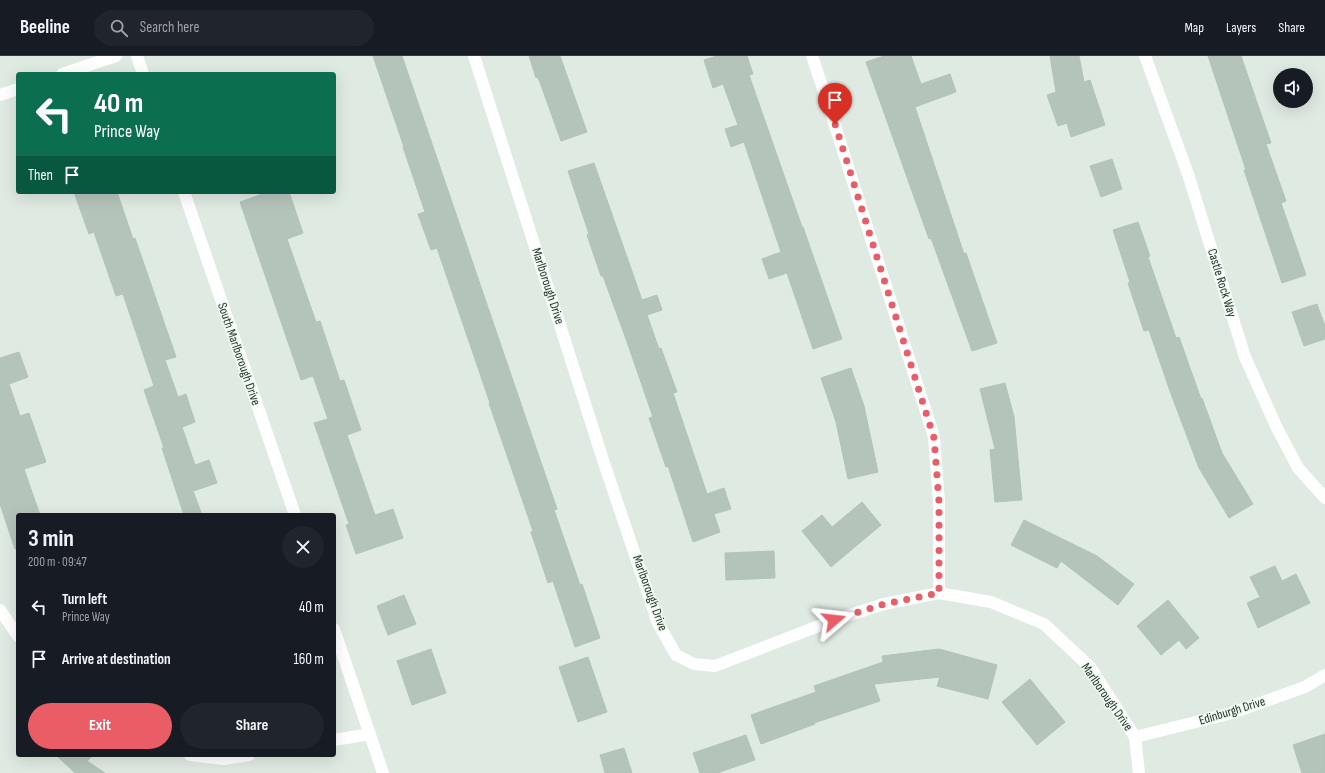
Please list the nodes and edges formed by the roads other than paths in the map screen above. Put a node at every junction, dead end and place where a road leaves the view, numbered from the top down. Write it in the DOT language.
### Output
graph roads {
  1 [pos="116,56"];
  2 [pos="137,56"];
  3 [pos="474,56"];
  4 [pos="812,56"];
  5 [pos="1145,56"];
  6 [pos="68,72"];
  7 [pos="142,72"];
  8 [pos="16,90"];
  9 [pos="0,95"];
  10 [pos="185,194"];
  11 [pos="1325,498"];
  12 [pos="294,513"];
  13 [pos="939,593"];
  14 [pos="0,610"];
  15 [pos="16,633"];
  16 [pos="336,635"];
  17 [pos="1325,676"];
  18 [pos="370,734"];
  19 [pos="1135,737"];
  20 [pos="336,740"];
  21 [pos="207,757"];
  22 [pos="236,757"];
  23 [pos="383,773"];
  24 [pos="1139,773"];
  1 -- 6 [label="street"];
  2 -- 7 [label="street"];
  3 -- 13 [label="street, Marlborough Drive"];
  4 -- 13 [label="street"];
  5 -- 11 [label="street, Castle Rock Way"];
  8 -- 9 [label="street"];
  10 -- 12 [label="street, South Marlborough Drive"];
  13 -- 19 [label="street, Marlborough Drive"];
  14 -- 15 [label="street"];
  16 -- 18 [label="street"];
  17 -- 19 [label="street, Edinburgh Drive"];
  18 -- 20 [label="street"];
  18 -- 23 [label="street"];
  19 -- 24 [label="street, Marlborough Drive"];
  21 -- 22 [label="street"];
}
